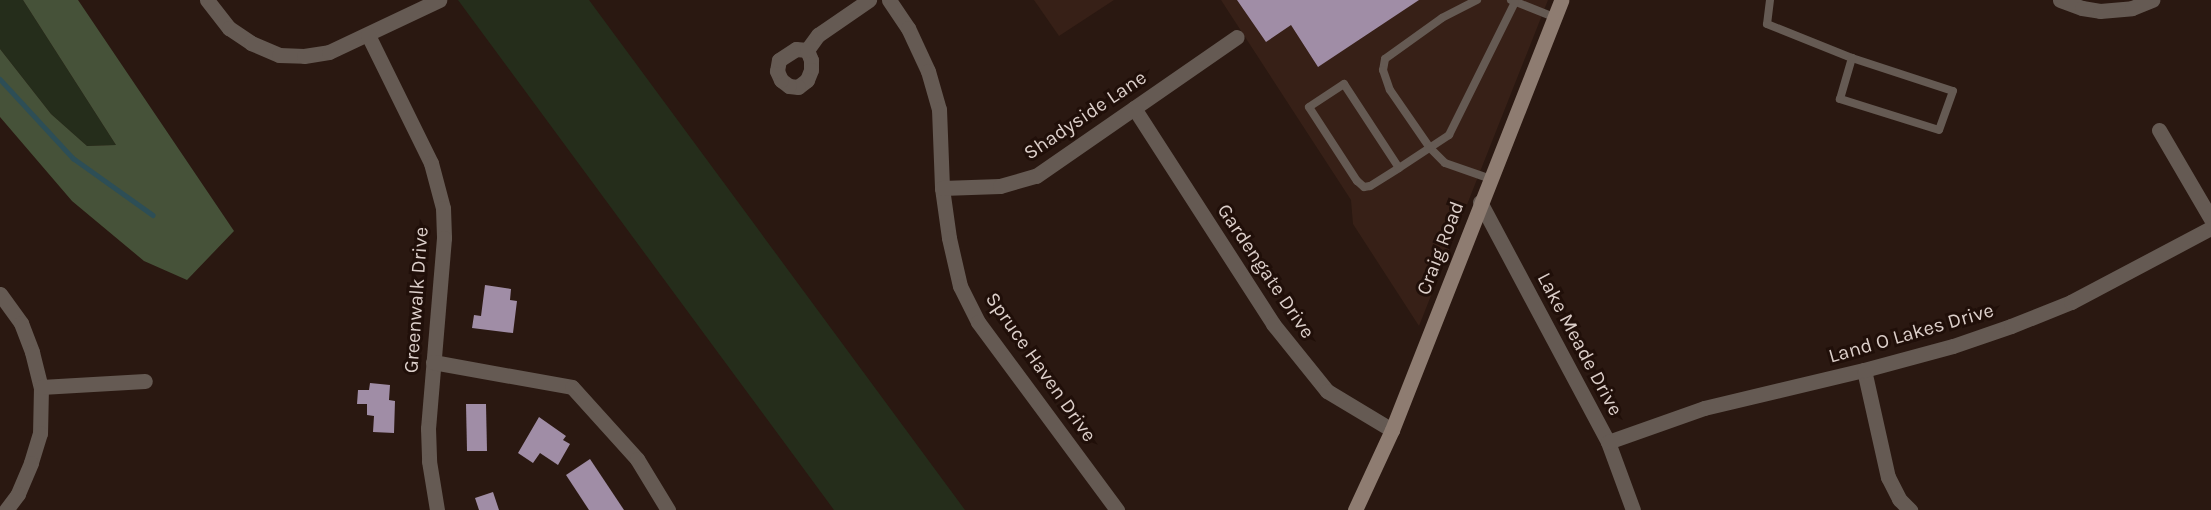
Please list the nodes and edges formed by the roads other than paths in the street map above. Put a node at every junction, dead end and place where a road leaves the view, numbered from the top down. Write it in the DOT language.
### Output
graph roads {
  1 [pos="207,0"];
  2 [pos="439,0"];
  3 [pos="869,0"];
  4 [pos="889,0"];
  5 [pos="1477,0"];
  6 [pos="1561,0"];
  7 [pos="1770,0"];
  8 [pos="2060,0"];
  9 [pos="2152,0"];
  10 [pos="1513,1"];
  11 [pos="1554,17"];
  12 [pos="368,35"];
  13 [pos="1237,37"];
  14 [pos="807,50"];
  15 [pos="1852,58"];
  16 [pos="1134,108"];
  17 [pos="2159,130"];
  18 [pos="1430,148"];
  19 [pos="1400,168"];
  20 [pos="1491,179"];
  21 [pos="942,188"];
  22 [pos="1480,202"];
  23 [pos="2211,219"];
  24 [pos="2211,228"];
  25 [pos="0,294"];
  26 [pos="433,362"];
  27 [pos="1864,370"];
  28 [pos="145,381"];
  29 [pos="41,387"];
  30 [pos="1392,430"];
  31 [pos="1608,442"];
  32 [pos="6,510"];
  33 [pos="437,510"];
  34 [pos="668,510"];
  35 [pos="1117,510"];
  36 [pos="1355,510"];
  37 [pos="1633,510"];
  38 [pos="1910,510"];
  1 -- 12 [label="street"];
  2 -- 12 [label="street"];
  3 -- 14 [label="street"];
  4 -- 21 [label="street, Spruce Haven Drive"];
  5 -- 18 [label="lane"];
  6 -- 11 [label="main road, Craig Road"];
  7 -- 15 [label="lane"];
  8 -- 9 [label="street"];
  10 -- 11 [label="lane"];
  10 -- 18 [label="lane"];
  11 -- 20 [label="main road, Craig Road"];
  12 -- 26 [label="street, Greenwalk Drive"];
  13 -- 16 [label="street, Shadyside Lane"];
  15 -- 15 [label="lane"];
  16 -- 21 [label="street, Shadyside Lane"];
  16 -- 30 [label="street, Gardengate Drive"];
  17 -- 23 [label="street"];
  18 -- 19 [label="lane"];
  18 -- 20 [label="lane"];
  19 -- 19 [label="lane"];
  20 -- 22 [label="main road, Craig Road"];
  21 -- 35 [label="street, Spruce Haven Drive"];
  22 -- 30 [label="main road, Craig Road"];
  22 -- 31 [label="street, Lake Meade Drive"];
  24 -- 27 [label="street, Land O Lakes Drive"];
  25 -- 29 [label="street"];
  26 -- 33 [label="street, Greenwalk Drive"];
  26 -- 34 [label="street"];
  27 -- 31 [label="street, Land O Lakes Drive"];
  27 -- 38 [label="street"];
  28 -- 29 [label="street"];
  29 -- 32 [label="street"];
  30 -- 36 [label="main road, Craig Road"];
  31 -- 37 [label="street, Lake Meade Drive"];
}
